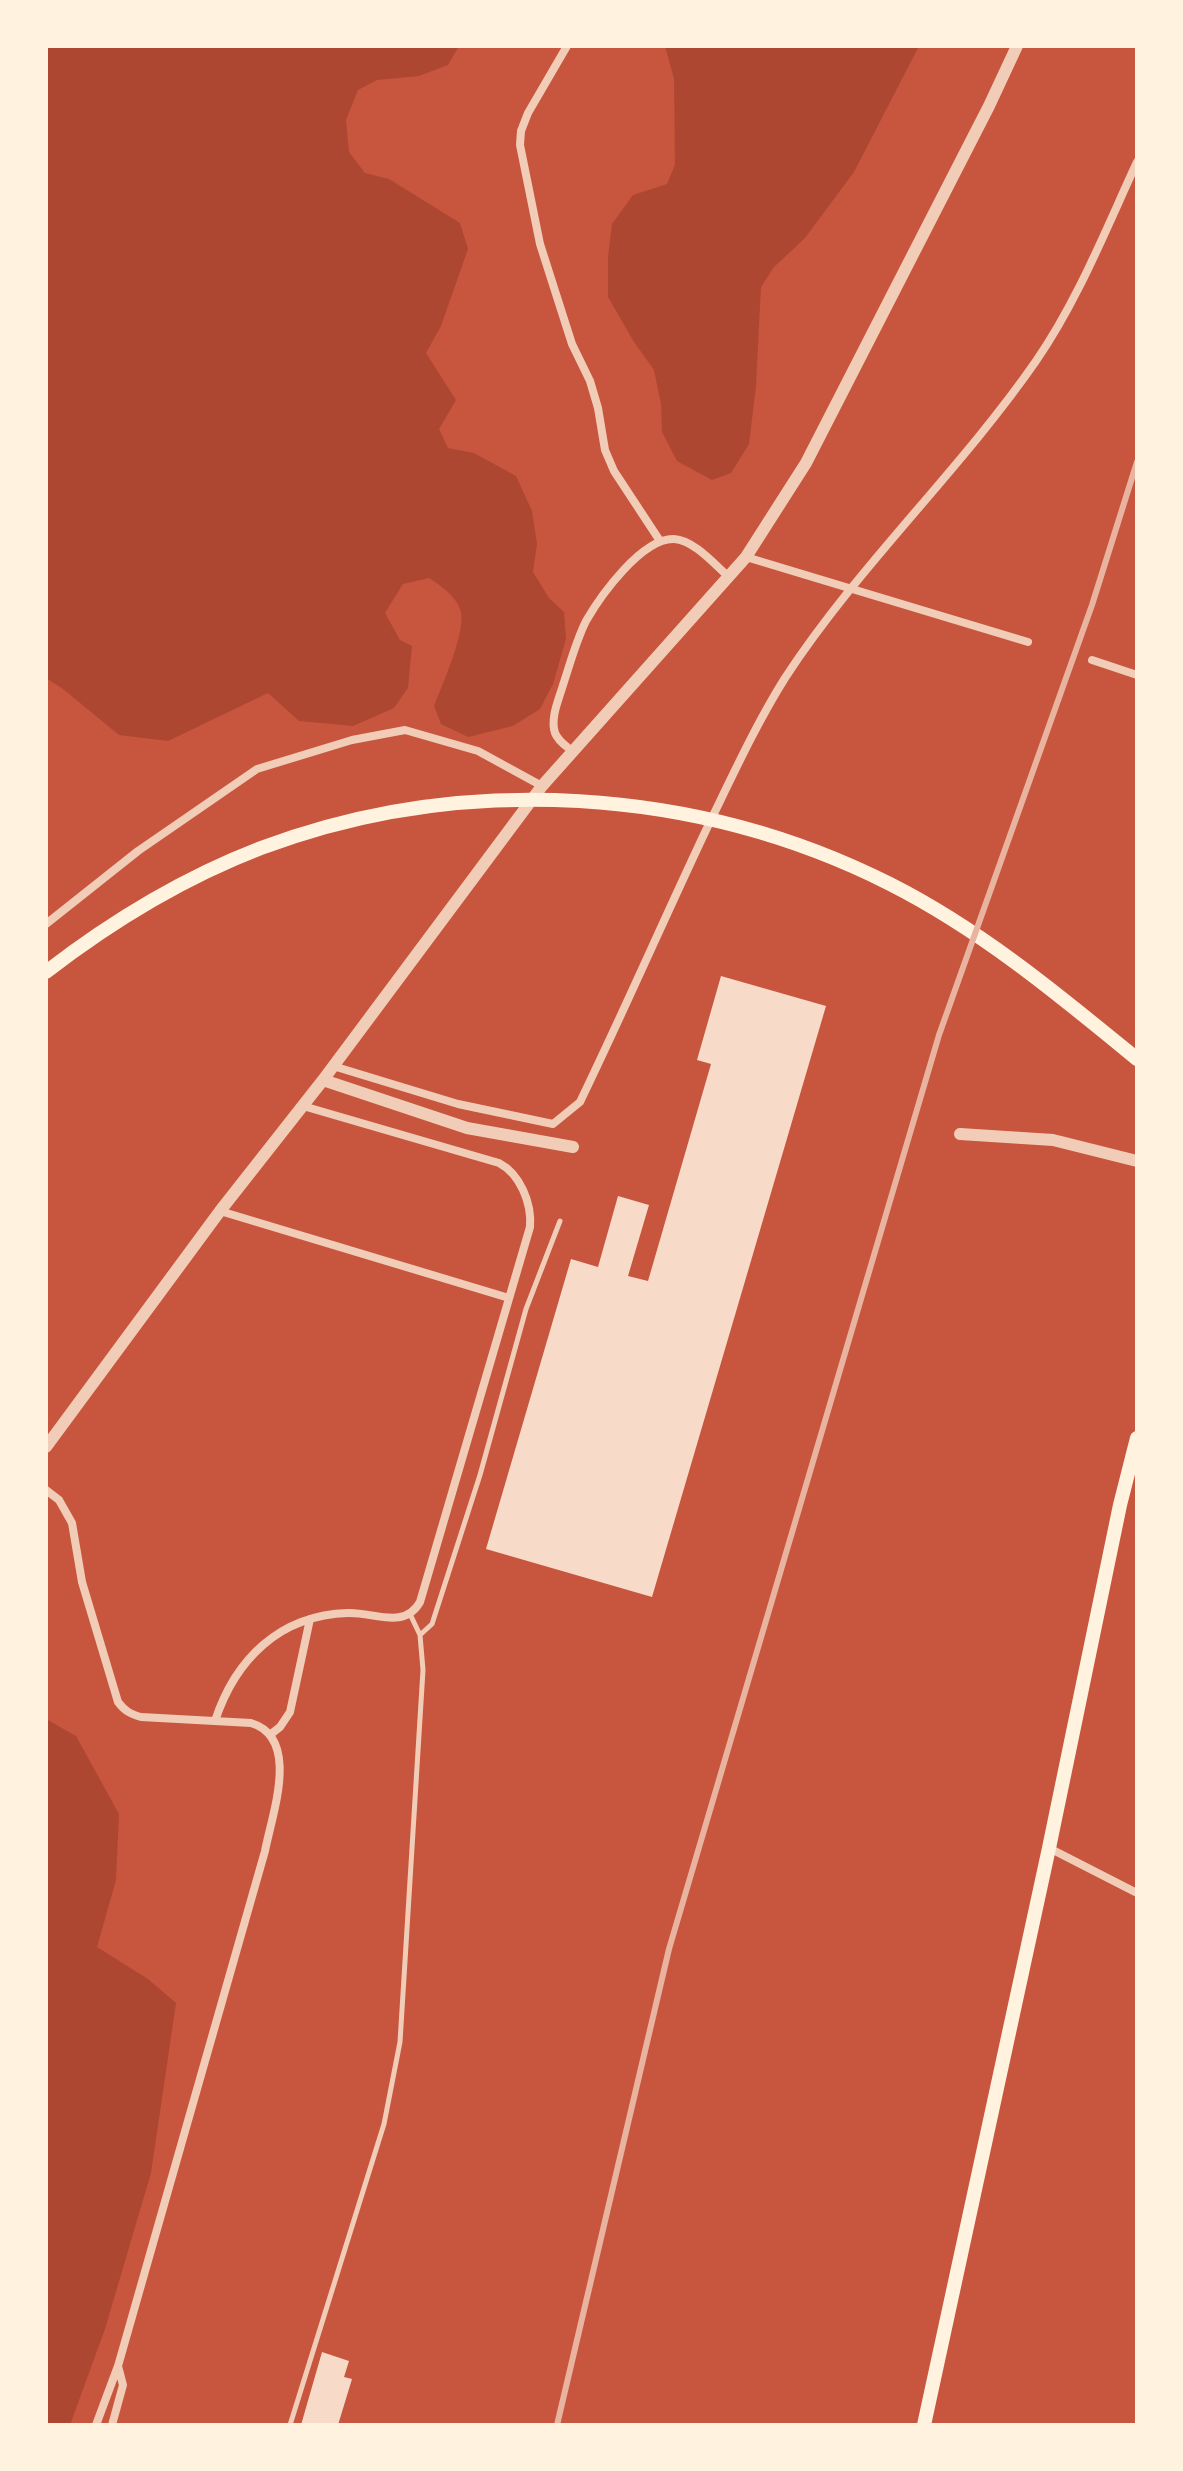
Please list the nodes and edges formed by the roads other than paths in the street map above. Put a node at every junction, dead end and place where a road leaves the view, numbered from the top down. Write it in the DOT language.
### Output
graph roads {
  1 [pos="567,46"];
  2 [pos="1017,46"];
  3 [pos="1137,162"];
  4 [pos="660,541"];
  5 [pos="746,557"];
  6 [pos="729,577"];
  7 [pos="852,588"];
  8 [pos="1028,642"];
  9 [pos="1092,660"];
  10 [pos="1137,675"];
  11 [pos="572,751"];
  12 [pos="542,786"];
  13 [pos="46,924"];
  14 [pos="46,972"];
  15 [pos="1137,1059"];
  16 [pos="333,1066"];
  17 [pos="323,1080"];
  18 [pos="303,1106"];
  19 [pos="960,1134"];
  20 [pos="573,1147"];
  21 [pos="1137,1161"];
  22 [pos="220,1211"];
  23 [pos="560,1221"];
  24 [pos="509,1298"];
  25 [pos="1137,1438"];
  26 [pos="46,1447"];
  27 [pos="46,1490"];
  28 [pos="410,1614"];
  29 [pos="310,1619"];
  30 [pos="420,1635"];
  31 [pos="215,1721"];
  32 [pos="271,1734"];
  33 [pos="1049,1848"];
  34 [pos="1137,1893"];
  35 [pos="118,2366"];
  36 [pos="96,2425"];
  37 [pos="112,2425"];
  38 [pos="290,2425"];
  39 [pos="924,2425"];
  1 -- 4 [label="street"];
  2 -- 5 [label="street"];
  3 -- 7 [label="street"];
  4 -- 6 [label="street"];
  4 -- 11 [label="street"];
  5 -- 6 [label="street"];
  5 -- 7 [label="street"];
  6 -- 11 [label="street"];
  7 -- 8 [label="street"];
  7 -- 16 [label="street"];
  9 -- 10 [label="street"];
  11 -- 12 [label="street"];
  12 -- 13 [label="street"];
  12 -- 16 [label="street"];
  14 -- 15 [label="main road"];
  16 -- 17 [label="street"];
  17 -- 18 [label="street"];
  17 -- 20 [label="street"];
  18 -- 22 [label="street"];
  18 -- 24 [label="street"];
  19 -- 21 [label="street"];
  22 -- 24 [label="street"];
  22 -- 26 [label="street"];
  23 -- 30 [label="lane"];
  24 -- 28 [label="street"];
  25 -- 33 [label="main road"];
  27 -- 31 [label="street"];
  28 -- 29 [label="street"];
  28 -- 30 [label="lane"];
  29 -- 31 [label="street"];
  29 -- 32 [label="street"];
  30 -- 38 [label="lane"];
  31 -- 32 [label="street"];
  32 -- 35 [label="street"];
  33 -- 34 [label="street"];
  33 -- 39 [label="main road"];
  35 -- 36 [label="street"];
  35 -- 37 [label="street"];
}
